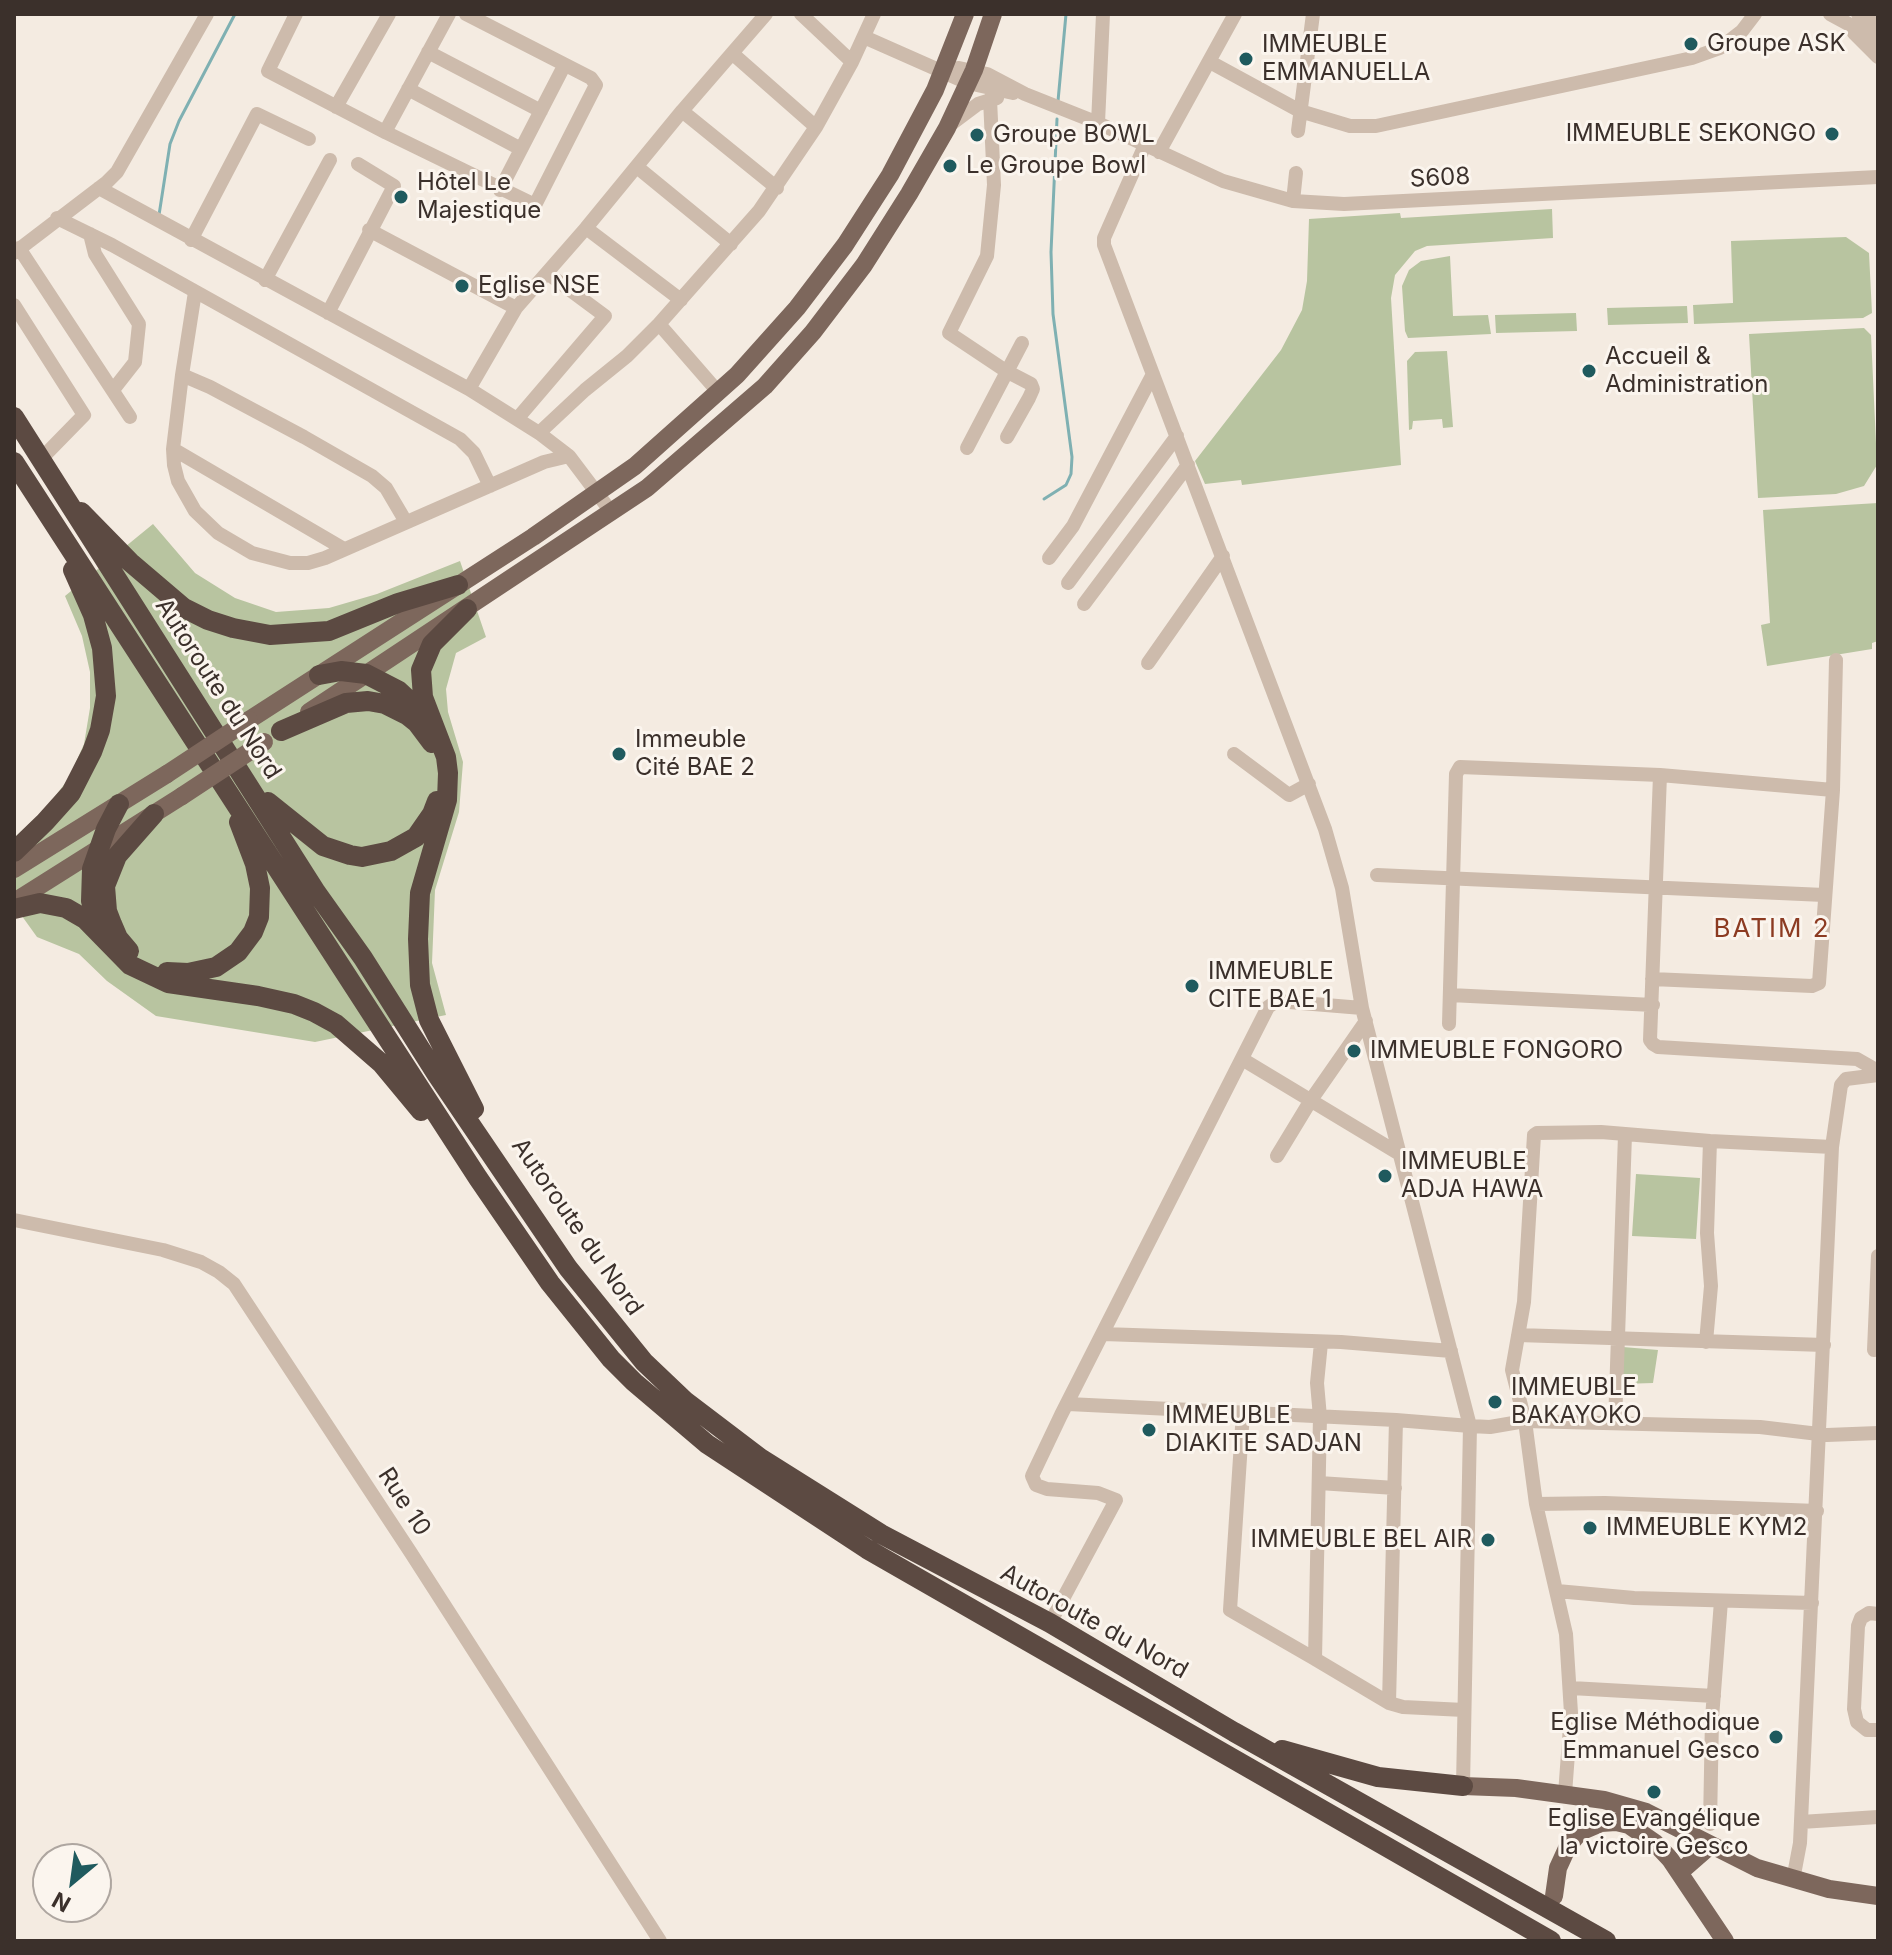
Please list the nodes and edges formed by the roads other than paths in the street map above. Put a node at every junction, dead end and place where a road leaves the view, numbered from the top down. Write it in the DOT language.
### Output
graph roads {
  1 [pos="207,14"];
  2 [pos="296,14"];
  3 [pos="389,14"];
  4 [pos="449,14"];
  5 [pos="466,14"];
  6 [pos="766,14"];
  7 [pos="801,14"];
  8 [pos="874,14"];
  9 [pos="965,14"];
  10 [pos="993,14"];
  11 [pos="1103,14"];
  12 [pos="1235,14"];
  13 [pos="1313,14"];
  14 [pos="1755,14"];
  15 [pos="1858,14"];
  16 [pos="1834,16"];
  17 [pos="1878,25"];
  18 [pos="864,37"];
  19 [pos="1878,40"];
  20 [pos="428,52"];
  21 [pos="733,54"];
  22 [pos="1878,57"];
  23 [pos="852,62"];
  24 [pos="1210,62"];
  25 [pos="564,66"];
  26 [pos="943,70"];
  27 [pos="971,76"];
  28 [pos="408,89"];
  29 [pos="1025,94"];
  30 [pos="990,99"];
  31 [pos="336,107"];
  32 [pos="541,111"];
  33 [pos="682,111"];
  34 [pos="1300,111"];
  35 [pos="1098,123"];
  36 [pos="816,127"];
  37 [pos="947,128"];
  38 [pos="1298,131"];
  39 [pos="385,132"];
  40 [pos="309,139"];
  41 [pos="1145,145"];
  42 [pos="521,149"];
  43 [pos="1159,152"];
  44 [pos="330,160"];
  45 [pos="358,164"];
  46 [pos="637,167"];
  47 [pos="1296,173"];
  48 [pos="1878,177"];
  49 [pos="99,188"];
  50 [pos="777,188"];
  51 [pos="500,190"];
  52 [pos="1293,201"];
  53 [pos="57,218"];
  54 [pos="586,228"];
  55 [pos="369,230"];
  56 [pos="90,234"];
  57 [pos="191,240"];
  58 [pos="731,244"];
  59 [pos="16,251"];
  60 [pos="547,273"];
  61 [pos="265,280"];
  62 [pos="195,292"];
  63 [pos="681,300"];
  64 [pos="14,305"];
  65 [pos="516,308"];
  66 [pos="328,313"];
  67 [pos="659,324"];
  68 [pos="1022,343"];
  69 [pos="1006,371"];
  70 [pos="1153,374"];
  71 [pos="182,375"];
  72 [pos="469,389"];
  73 [pos="113,390"];
  74 [pos="719,393"];
  75 [pos="14,417"];
  76 [pos="130,417"];
  77 [pos="517,419"];
  78 [pos="539,433"];
  79 [pos="1177,436"];
  80 [pos="1007,437"];
  81 [pos="667,441"];
  82 [pos="967,448"];
  83 [pos="173,449"];
  84 [pos="569,456"];
  85 [pos="684,459"];
  86 [pos="40,460"];
  87 [pos="14,462"];
  88 [pos="1188,465"];
  89 [pos="490,486"];
  90 [pos="31,488"];
  91 [pos="597,492"];
  92 [pos="60,493"];
  93 [pos="612,513"];
  94 [pos="406,522"];
  95 [pos="344,549"];
  96 [pos="1223,556"];
  97 [pos="1049,558"];
  98 [pos="1068,583"];
  99 [pos="458,585"];
  100 [pos="1084,604"];
  101 [pos="467,609"];
  102 [pos="1836,660"];
  103 [pos="1148,663"];
  104 [pos="366,674"];
  105 [pos="319,675"];
  106 [pos="429,719"];
  107 [pos="272,737"];
  108 [pos="1234,754"];
  109 [pos="1660,775"];
  110 [pos="222,782"];
  111 [pos="1309,784"];
  112 [pos="251,786"];
  113 [pos="1833,790"];
  114 [pos="119,804"];
  115 [pos="154,814"];
  116 [pos="99,848"];
  117 [pos="14,852"];
  118 [pos="14,869"];
  119 [pos="1377,875"];
  120 [pos="1453,880"];
  121 [pos="1655,889"];
  122 [pos="1824,895"];
  123 [pos="14,902"];
  124 [pos="14,909"];
  125 [pos="104,939"];
  126 [pos="1652,979"];
  127 [pos="1450,995"];
  128 [pos="1653,1005"];
  129 [pos="1364,1015"];
  130 [pos="1449,1024"];
  131 [pos="1242,1059"];
  132 [pos="1878,1073"];
  133 [pos="1311,1100"];
  134 [pos="1625,1135"];
  135 [pos="1710,1141"];
  136 [pos="1832,1147"];
  137 [pos="1398,1153"];
  138 [pos="1277,1156"];
  139 [pos="504,1170"];
  140 [pos="478,1178"];
  141 [pos="14,1220"];
  142 [pos="1878,1256"];
  143 [pos="1878,1263"];
  144 [pos="1103,1334"];
  145 [pos="1518,1335"];
  146 [pos="1619,1339"];
  147 [pos="1706,1342"];
  148 [pos="1321,1343"];
  149 [pos="1824,1345"];
  150 [pos="1874,1350"];
  151 [pos="1451,1351"];
  152 [pos="1068,1404"];
  153 [pos="1243,1412"];
  154 [pos="1320,1417"];
  155 [pos="1396,1420"];
  156 [pos="1525,1421"];
  157 [pos="1615,1423"];
  158 [pos="1470,1426"];
  159 [pos="1878,1433"];
  160 [pos="1821,1434"];
  161 [pos="1319,1483"];
  162 [pos="1395,1488"];
  163 [pos="1536,1504"];
  164 [pos="1817,1511"];
  165 [pos="1557,1591"];
  166 [pos="1721,1601"];
  167 [pos="1812,1603"];
  168 [pos="1878,1614"];
  169 [pos="1050,1623"];
  170 [pos="1315,1659"];
  171 [pos="1571,1688"];
  172 [pos="1714,1696"];
  173 [pos="1389,1703"];
  174 [pos="1464,1710"];
  175 [pos="1878,1730"];
  176 [pos="1234,1732"];
  177 [pos="1463,1786"];
  178 [pos="1565,1794"];
  179 [pos="1878,1817"];
  180 [pos="1801,1822"];
  181 [pos="1710,1824"];
  182 [pos="1711,1845"];
  183 [pos="1680,1872"];
  184 [pos="1793,1880"];
  185 [pos="1554,1896"];
  186 [pos="1878,1896"];
  187 [pos="660,1941"];
  188 [pos="1551,1941"];
  189 [pos="1606,1941"];
  190 [pos="1725,1941"];
  1 -- 49 [label="street"];
  2 -- 31 [label="street"];
  3 -- 31 [label="street"];
  4 -- 20 [label="street"];
  5 -- 25 [label="street"];
  6 -- 21 [label="street"];
  7 -- 23 [label="street"];
  8 -- 18 [label="street"];
  9 -- 26 [label="main road"];
  10 -- 27 [label="main road"];
  11 -- 35 [label="street"];
  12 -- 24 [label="street"];
  13 -- 34 [label="street"];
  14 -- 34 [label="street"];
  15 -- 17 [label="street"];
  16 -- 19 [label="street"];
  16 -- 22 [label="street"];
  18 -- 23 [label="street"];
  18 -- 26 [label="street"];
  20 -- 28 [label="street"];
  20 -- 32 [label="street"];
  21 -- 33 [label="street"];
  21 -- 36 [label="street"];
  23 -- 36 [label="street"];
  24 -- 34 [label="street"];
  24 -- 43 [label="street"];
  25 -- 32 [label="street"];
  25 -- 51 [label="street"];
  26 -- 27 [label="street, S608"];
  26 -- 74 [label="main road"];
  27 -- 29 [label="street, S608"];
  27 -- 37 [label="main road"];
  28 -- 39 [label="street"];
  28 -- 42 [label="street"];
  29 -- 30 [label="street, S608"];
  29 -- 35 [label="street, S608"];
  30 -- 37 [label="street, S608"];
  30 -- 69 [label="street"];
  31 -- 39 [label="street"];
  32 -- 42 [label="street"];
  33 -- 46 [label="street"];
  33 -- 50 [label="street"];
  34 -- 38 [label="street"];
  35 -- 41 [label="street, S608"];
  36 -- 50 [label="street"];
  37 -- 85 [label="main road"];
  39 -- 51 [label="street"];
  40 -- 57 [label="street"];
  41 -- 43 [label="street, S608"];
  41 -- 70 [label="street"];
  42 -- 51 [label="street"];
  43 -- 52 [label="street, S608"];
  44 -- 61 [label="street"];
  45 -- 55 [label="street"];
  46 -- 54 [label="street"];
  46 -- 58 [label="street"];
  47 -- 52 [label="street"];
  48 -- 52 [label="street, S608"];
  49 -- 53 [label="street"];
  49 -- 57 [label="street"];
  50 -- 58 [label="street"];
  53 -- 56 [label="street"];
  53 -- 59 [label="street"];
  54 -- 60 [label="street"];
  54 -- 63 [label="street"];
  55 -- 65 [label="street"];
  55 -- 66 [label="street"];
  56 -- 62 [label="street"];
  56 -- 73 [label="street"];
  57 -- 61 [label="street"];
  58 -- 63 [label="street"];
  59 -- 73 [label="street"];
  60 -- 65 [label="street"];
  60 -- 77 [label="street"];
  61 -- 66 [label="street"];
  62 -- 71 [label="street"];
  62 -- 89 [label="street"];
  63 -- 67 [label="street"];
  64 -- 86 [label="street"];
  65 -- 72 [label="street"];
  66 -- 72 [label="street"];
  67 -- 74 [label="street"];
  67 -- 78 [label="street"];
  68 -- 69 [label="street"];
  69 -- 80 [label="street"];
  69 -- 82 [label="street"];
  70 -- 79 [label="street"];
  70 -- 97 [label="street"];
  71 -- 83 [label="street"];
  71 -- 94 [label="street"];
  72 -- 77 [label="street"];
  73 -- 76 [label="street"];
  74 -- 81 [label="main road"];
  75 -- 86 [label="highway, Autoroute du Nord"];
  77 -- 78 [label="street"];
  78 -- 84 [label="street"];
  79 -- 88 [label="street"];
  79 -- 98 [label="street"];
  81 -- 85 [label="street"];
  81 -- 91 [label="main road"];
  83 -- 95 [label="street"];
  83 -- 95 [label="street"];
  84 -- 89 [label="street"];
  84 -- 91 [label="street"];
  85 -- 93 [label="main road"];
  86 -- 92 [label="highway, Autoroute du Nord"];
  87 -- 90 [label="highway, Autoroute du Nord"];
  88 -- 96 [label="street"];
  88 -- 100 [label="street"];
  89 -- 94 [label="street"];
  90 -- 110 [label="highway, Autoroute du Nord"];
  90 -- 117 [label="highway"];
  91 -- 93 [label="street"];
  91 -- 99 [label="main road"];
  92 -- 99 [label="highway"];
  92 -- 112 [label="highway, Autoroute du Nord"];
  93 -- 101 [label="main road"];
  94 -- 95 [label="street"];
  96 -- 103 [label="street"];
  96 -- 111 [label="street"];
  99 -- 105 [label="main road"];
  101 -- 104 [label="main road"];
  101 -- 106 [label="highway"];
  102 -- 113 [label="street"];
  104 -- 105 [label="highway"];
  104 -- 106 [label="highway"];
  104 -- 107 [label="main road"];
  105 -- 114 [label="main road, bridge"];
  106 -- 139 [label="highway"];
  107 -- 112 [label="highway"];
  107 -- 115 [label="main road, bridge"];
  108 -- 111 [label="street"];
  109 -- 113 [label="street"];
  109 -- 120 [label="street"];
  109 -- 121 [label="street"];
  110 -- 115 [label="highway"];
  110 -- 140 [label="highway, Autoroute du Nord"];
  111 -- 129 [label="street"];
  112 -- 139 [label="highway, Autoroute du Nord"];
  113 -- 122 [label="street"];
  114 -- 116 [label="highway"];
  114 -- 118 [label="main road"];
  115 -- 116 [label="main road"];
  116 -- 123 [label="main road"];
  116 -- 125 [label="highway"];
  119 -- 120 [label="street"];
  120 -- 121 [label="street"];
  120 -- 127 [label="street"];
  121 -- 122 [label="street"];
  121 -- 126 [label="street"];
  122 -- 126 [label="street"];
  124 -- 125 [label="highway"];
  125 -- 140 [label="highway"];
  126 -- 128 [label="street"];
  127 -- 128 [label="street"];
  127 -- 130 [label="street"];
  128 -- 132 [label="street"];
  129 -- 131 [label="street"];
  129 -- 133 [label="street"];
  129 -- 137 [label="street"];
  131 -- 133 [label="street"];
  131 -- 144 [label="street"];
  132 -- 136 [label="street"];
  133 -- 137 [label="street"];
  133 -- 138 [label="street"];
  134 -- 135 [label="street"];
  134 -- 145 [label="street"];
  134 -- 146 [label="street"];
  135 -- 136 [label="street"];
  135 -- 147 [label="street"];
  136 -- 149 [label="street"];
  137 -- 151 [label="street"];
  139 -- 169 [label="highway, Autoroute du Nord"];
  140 -- 188 [label="highway, Autoroute du Nord"];
  141 -- 187 [label="street, Rue 10"];
  142 -- 143 [label="street"];
  143 -- 150 [label="street"];
  144 -- 148 [label="street"];
  144 -- 152 [label="street"];
  145 -- 146 [label="street"];
  145 -- 156 [label="street"];
  146 -- 147 [label="street"];
  146 -- 157 [label="street"];
  147 -- 149 [label="street"];
  148 -- 151 [label="street"];
  148 -- 154 [label="street"];
  149 -- 160 [label="street"];
  151 -- 158 [label="street"];
  152 -- 153 [label="street"];
  152 -- 169 [label="street"];
  153 -- 154 [label="street"];
  153 -- 170 [label="street"];
  154 -- 155 [label="street"];
  154 -- 161 [label="street"];
  155 -- 158 [label="street"];
  155 -- 162 [label="street"];
  156 -- 157 [label="street"];
  156 -- 158 [label="street"];
  156 -- 163 [label="street"];
  157 -- 160 [label="street"];
  158 -- 174 [label="street"];
  159 -- 160 [label="street"];
  160 -- 164 [label="street"];
  161 -- 162 [label="street"];
  161 -- 170 [label="street"];
  162 -- 173 [label="street"];
  163 -- 164 [label="street"];
  163 -- 165 [label="street"];
  164 -- 167 [label="street"];
  165 -- 166 [label="street"];
  165 -- 171 [label="street"];
  166 -- 167 [label="street"];
  166 -- 172 [label="street"];
  167 -- 180 [label="street"];
  168 -- 175 [label="street"];
  169 -- 176 [label="highway, Autoroute du Nord"];
  170 -- 173 [label="street"];
  171 -- 172 [label="street"];
  171 -- 178 [label="street"];
  172 -- 181 [label="street"];
  173 -- 174 [label="street"];
  174 -- 177 [label="street"];
  176 -- 177 [label="highway"];
  176 -- 189 [label="highway, Autoroute du Nord"];
  177 -- 178 [label="main road"];
  178 -- 182 [label="main road"];
  179 -- 180 [label="street"];
  180 -- 184 [label="street"];
  182 -- 183 [label="main road"];
  182 -- 184 [label="main road"];
  183 -- 185 [label="main road"];
  183 -- 190 [label="main road"];
  184 -- 186 [label="main road"];
}
